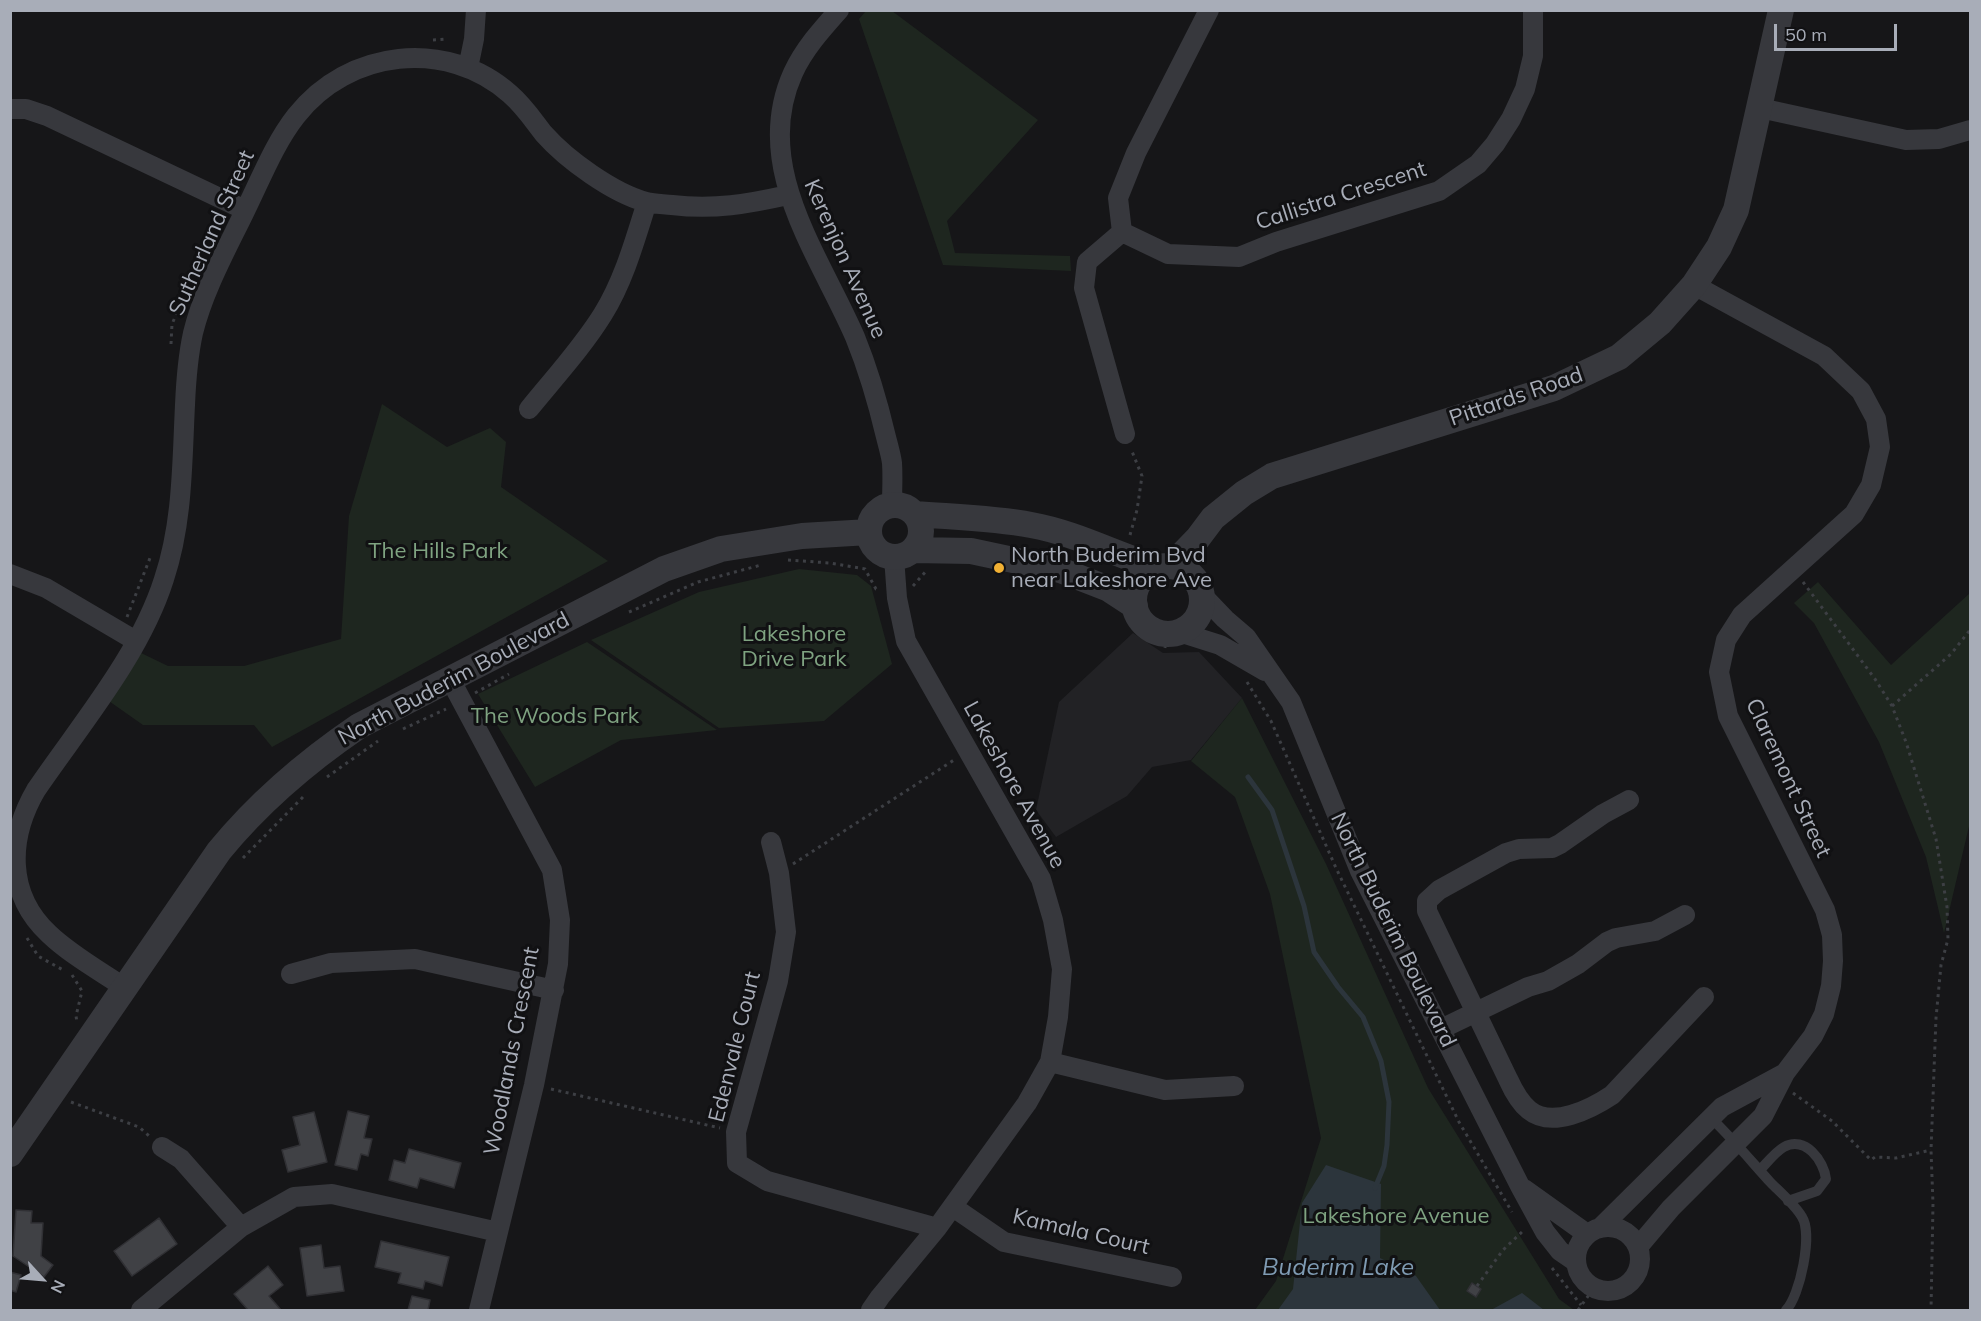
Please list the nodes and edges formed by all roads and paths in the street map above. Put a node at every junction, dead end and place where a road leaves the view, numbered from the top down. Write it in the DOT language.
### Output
graph roads {
  1 [pos="476,10"];
  2 [pos="839,10"];
  3 [pos="1209,10"];
  4 [pos="1533,10"];
  5 [pos="1781,10"];
  6 [pos="468,68"];
  7 [pos="1761,108"];
  8 [pos="10,109"];
  9 [pos="1971,130"];
  10 [pos="788,195"];
  11 [pos="647,202"];
  12 [pos="245,210"];
  13 [pos="1122,232"];
  14 [pos="1694,285"];
  15 [pos="529,409"];
  16 [pos="1125,434"];
  17 [pos="1244,493"];
  18 [pos="892,504"];
  19 [pos="916,514"];
  20 [pos="869,531"];
  21 [pos="1128,540"];
  22 [pos="912,558"];
  23 [pos="781,560"];
  24 [pos="771,563"];
  25 [pos="1165,567"];
  26 [pos="10,574"];
  27 [pos="1805,584"];
  28 [pos="1199,588"];
  29 [pos="897,589"];
  30 [pos="624,614"];
  31 [pos="1133,616"];
  32 [pos="1971,630"];
  33 [pos="1178,640"];
  34 [pos="136,641"];
  35 [pos="514,672"];
  36 [pos="1270,674"];
  37 [pos="1246,681"];
  38 [pos="456,690"];
  39 [pos="1892,706"];
  40 [pos="402,729"];
  41 [pos="383,738"];
  42 [pos="968,751"];
  43 [pos="321,781"];
  44 [pos="305,795"];
  45 [pos="1629,800"];
  46 [pos="771,842"];
  47 [pos="242,859"];
  48 [pos="13,865"];
  49 [pos="780,873"];
  50 [pos="1685,915"];
  51 [pos="22,930"];
  52 [pos="291,974"];
  53 [pos="125,988"];
  54 [pos="554,990"];
  55 [pos="1704,997"];
  56 [pos="1477,1012"];
  57 [pos="1441,1029"];
  58 [pos="85,1030"];
  59 [pos="1050,1062"];
  60 [pos="1785,1073"];
  61 [pos="534,1085"];
  62 [pos="1234,1086"];
  63 [pos="51,1095"];
  64 [pos="1711,1118"];
  65 [pos="736,1132"];
  66 [pos="1738,1144"];
  67 [pos="162,1147"];
  68 [pos="1931,1150"];
  69 [pos="10,1154"];
  70 [pos="1760,1170"];
  71 [pos="1520,1186"];
  72 [pos="1788,1201"];
  73 [pos="952,1207"];
  74 [pos="1517,1221"];
  75 [pos="241,1227"];
  76 [pos="937,1228"];
  77 [pos="1594,1231"];
  78 [pos="498,1232"];
  79 [pos="1523,1232"];
  80 [pos="1638,1247"];
  81 [pos="1545,1260"];
  82 [pos="1576,1262"];
  83 [pos="1172,1277"];
  84 [pos="1477,1286"];
  85 [pos="1594,1288"];
  86 [pos="1581,1305"];
  87 [pos="141,1311"];
  88 [pos="479,1311"];
  89 [pos="871,1311"];
  90 [pos="1578,1311"];
  91 [pos="1786,1311"];
  92 [pos="1931,1311"];
  1 -- 6 [label="street"];
  2 -- 10 [label="street, Kerenjon Avenue"];
  3 -- 13 [label="street"];
  4 -- 13 [label="street, Callistra Crescent"];
  5 -- 7 [label="street, Pittards Road"];
  6 -- 11 [label="street, Sutherland Street"];
  6 -- 12 [label="street, Sutherland Street"];
  7 -- 9 [label="street"];
  7 -- 14 [label="street, Pittards Road"];
  8 -- 12 [label="street"];
  10 -- 11 [label="street, Sutherland Street"];
  10 -- 18 [label="street, Kerenjon Avenue"];
  11 -- 15 [label="street"];
  12 -- 34 [label="street, Sutherland Street"];
  13 -- 16 [label="street"];
  14 -- 17 [label="street, Pittards Road"];
  14 -- 60 [label="street, Claremont Street"];
  16 -- 21 [label="path"];
  17 -- 25 [label="street, Pittards Road"];
  17 -- 28 [label="street, Pittards Road"];
  18 -- 19 [label="street"];
  18 -- 20 [label="street"];
  19 -- 22 [label="street"];
  19 -- 25 [label="street"];
  20 -- 22 [label="street"];
  20 -- 38 [label="street, North Buderim Boulevard"];
  22 -- 29 [label="street, Lakeshore Avenue"];
  22 -- 29 [label="path"];
  22 -- 31 [label="street"];
  23 -- 29 [label="path"];
  24 -- 30 [label="path"];
  25 -- 28 [label="street"];
  25 -- 31 [label="street"];
  26 -- 34 [label="street"];
  27 -- 39 [label="path"];
  28 -- 33 [label="street"];
  28 -- 36 [label="street, North Buderim Boulevard"];
  29 -- 42 [label="street, Lakeshore Avenue"];
  31 -- 33 [label="street"];
  31 -- 33 [label="path"];
  32 -- 39 [label="path"];
  33 -- 36 [label="street, North Buderim Boulevard"];
  34 -- 48 [label="street, Sutherland Street"];
  35 -- 38 [label="path"];
  36 -- 57 [label="street, North Buderim Boulevard"];
  37 -- 74 [label="path"];
  38 -- 40 [label="path"];
  38 -- 53 [label="street, North Buderim Boulevard"];
  38 -- 54 [label="street, Woodlands Crescent"];
  39 -- 68 [label="path"];
  41 -- 43 [label="path"];
  42 -- 49 [label="path"];
  42 -- 59 [label="street, Lakeshore Avenue"];
  44 -- 47 [label="path"];
  45 -- 56 [label="street"];
  46 -- 49 [label="street, Edenvale Court"];
  48 -- 53 [label="street, Sutherland Street"];
  49 -- 65 [label="street, Edenvale Court"];
  50 -- 56 [label="street"];
  51 -- 58 [label="path"];
  52 -- 54 [label="street"];
  53 -- 58 [label="street, North Buderim Boulevard"];
  54 -- 61 [label="street, Woodlands Crescent"];
  55 -- 56 [label="street"];
  56 -- 57 [label="street"];
  57 -- 71 [label="street, North Buderim Boulevard"];
  58 -- 63 [label="street, North Buderim Boulevard"];
  59 -- 62 [label="street"];
  59 -- 73 [label="street, Lakeshore Avenue"];
  60 -- 64 [label="street, Claremont Street"];
  60 -- 66 [label="street, Claremont Street"];
  60 -- 68 [label="path"];
  61 -- 65 [label="path"];
  61 -- 78 [label="street, Woodlands Crescent"];
  63 -- 67 [label="path"];
  63 -- 69 [label="street, North Buderim Boulevard"];
  64 -- 66 [label="lane"];
  64 -- 77 [label="street, Claremont Street"];
  65 -- 76 [label="street, Edenvale Court"];
  66 -- 70 [label="lane"];
  66 -- 80 [label="street, Claremont Street"];
  67 -- 75 [label="street"];
  68 -- 92 [label="path"];
  70 -- 72 [label="lane"];
  70 -- 72 [label="lane"];
  71 -- 77 [label="street, North Buderim Boulevard"];
  71 -- 82 [label="street, North Buderim Boulevard"];
  72 -- 91 [label="lane"];
  73 -- 76 [label="street, Lakeshore Avenue"];
  73 -- 83 [label="street, Kamala Court"];
  75 -- 78 [label="street"];
  75 -- 87 [label="street"];
  76 -- 89 [label="street, Lakeshore Avenue"];
  77 -- 80 [label="street"];
  77 -- 82 [label="street"];
  78 -- 88 [label="street, Woodlands Crescent"];
  79 -- 84 [label="path"];
  80 -- 85 [label="street"];
  81 -- 86 [label="path"];
  82 -- 85 [label="street"];
  85 -- 86 [label="path"];
  86 -- 90 [label="path"];
}
